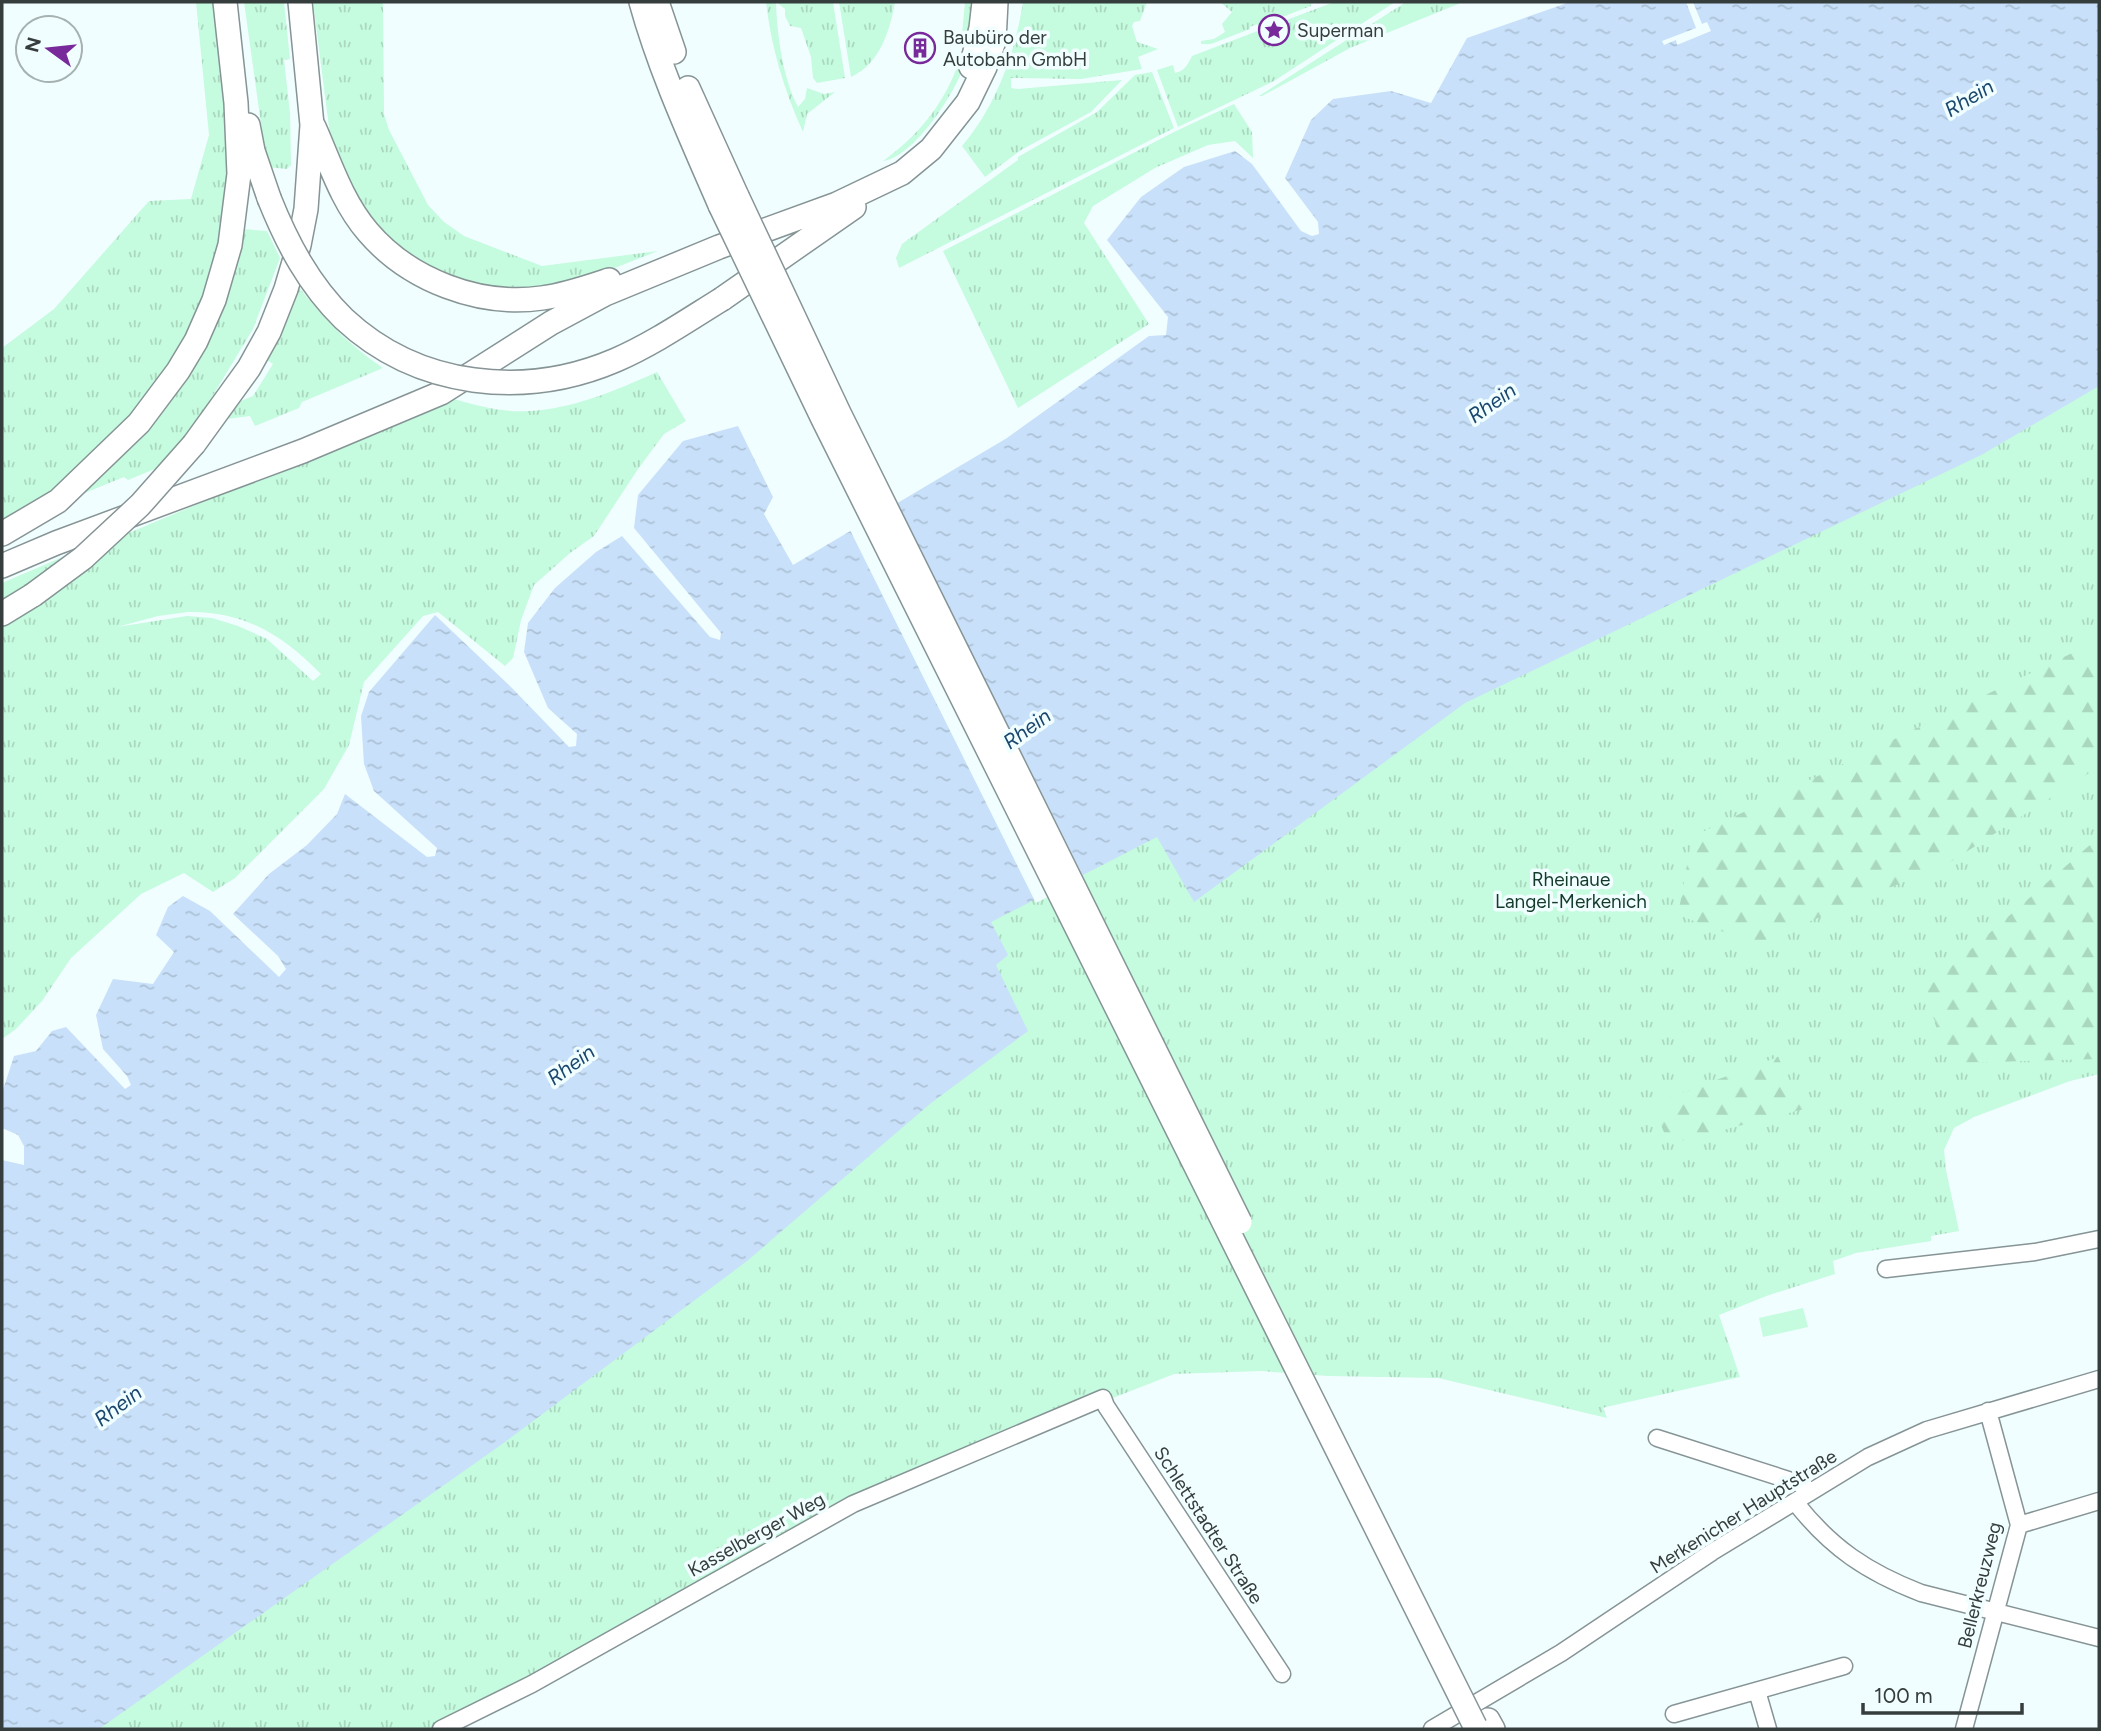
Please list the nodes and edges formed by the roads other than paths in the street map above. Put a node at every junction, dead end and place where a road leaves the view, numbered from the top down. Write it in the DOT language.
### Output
graph roads {
  1 [pos="226,2"];
  2 [pos="300,2"];
  3 [pos="641,2"];
  4 [pos="657,2"];
  5 [pos="665,2"];
  6 [pos="994,3"];
  7 [pos="673,50"];
  8 [pos="312,125"];
  9 [pos="902,173"];
  10 [pos="729,200"];
  11 [pos="629,274"];
  12 [pos="2,534"];
  13 [pos="2,554"];
  14 [pos="2,566"];
  15 [pos="2,614"];
  16 [pos="2099,1239"];
  17 [pos="1886,1269"];
  18 [pos="2099,1380"];
  19 [pos="1103,1398"];
  20 [pos="1987,1411"];
  21 [pos="1657,1438"];
  22 [pos="1802,1498"];
  23 [pos="2099,1502"];
  24 [pos="2019,1525"];
  25 [pos="1994,1612"];
  26 [pos="2099,1638"];
  27 [pos="1843,1666"];
  28 [pos="1282,1674"];
  29 [pos="1757,1691"];
  30 [pos="1674,1714"];
  31 [pos="1483,1726"];
  32 [pos="441,1729"];
  33 [pos="1432,1729"];
  34 [pos="1768,1729"];
  35 [pos="1964,1729"];
  1 -- 9 [label="highway, bridge"];
  1 -- 12 [label="highway"];
  2 -- 8 [label="highway"];
  3 -- 10 [label="highway"];
  4 -- 7 [label="highway"];
  5 -- 7 [label="highway"];
  6 -- 9 [label="highway"];
  6 -- 11 [label="highway"];
  7 -- 10 [label="highway"];
  8 -- 11 [label="highway"];
  8 -- 15 [label="highway, bridge"];
  9 -- 14 [label="highway"];
  10 -- 31 [label="highway, bridge"];
  11 -- 13 [label="highway"];
  16 -- 17 [label="street"];
  18 -- 20 [label="street, Merkenicher Hauptstraße"];
  19 -- 28 [label="street, Schlettstadter Straße"];
  19 -- 32 [label="street, Kasselberger Weg"];
  20 -- 22 [label="street, Merkenicher Hauptstraße"];
  20 -- 24 [label="street, Bellerkreuzweg"];
  21 -- 22 [label="street"];
  22 -- 25 [label="street"];
  22 -- 33 [label="street, Merkenicher Hauptstraße"];
  23 -- 24 [label="street"];
  24 -- 25 [label="street, Bellerkreuzweg"];
  25 -- 26 [label="street"];
  25 -- 35 [label="street, Bellerkreuzweg"];
  27 -- 29 [label="street"];
  29 -- 30 [label="street"];
  29 -- 34 [label="street"];
}
